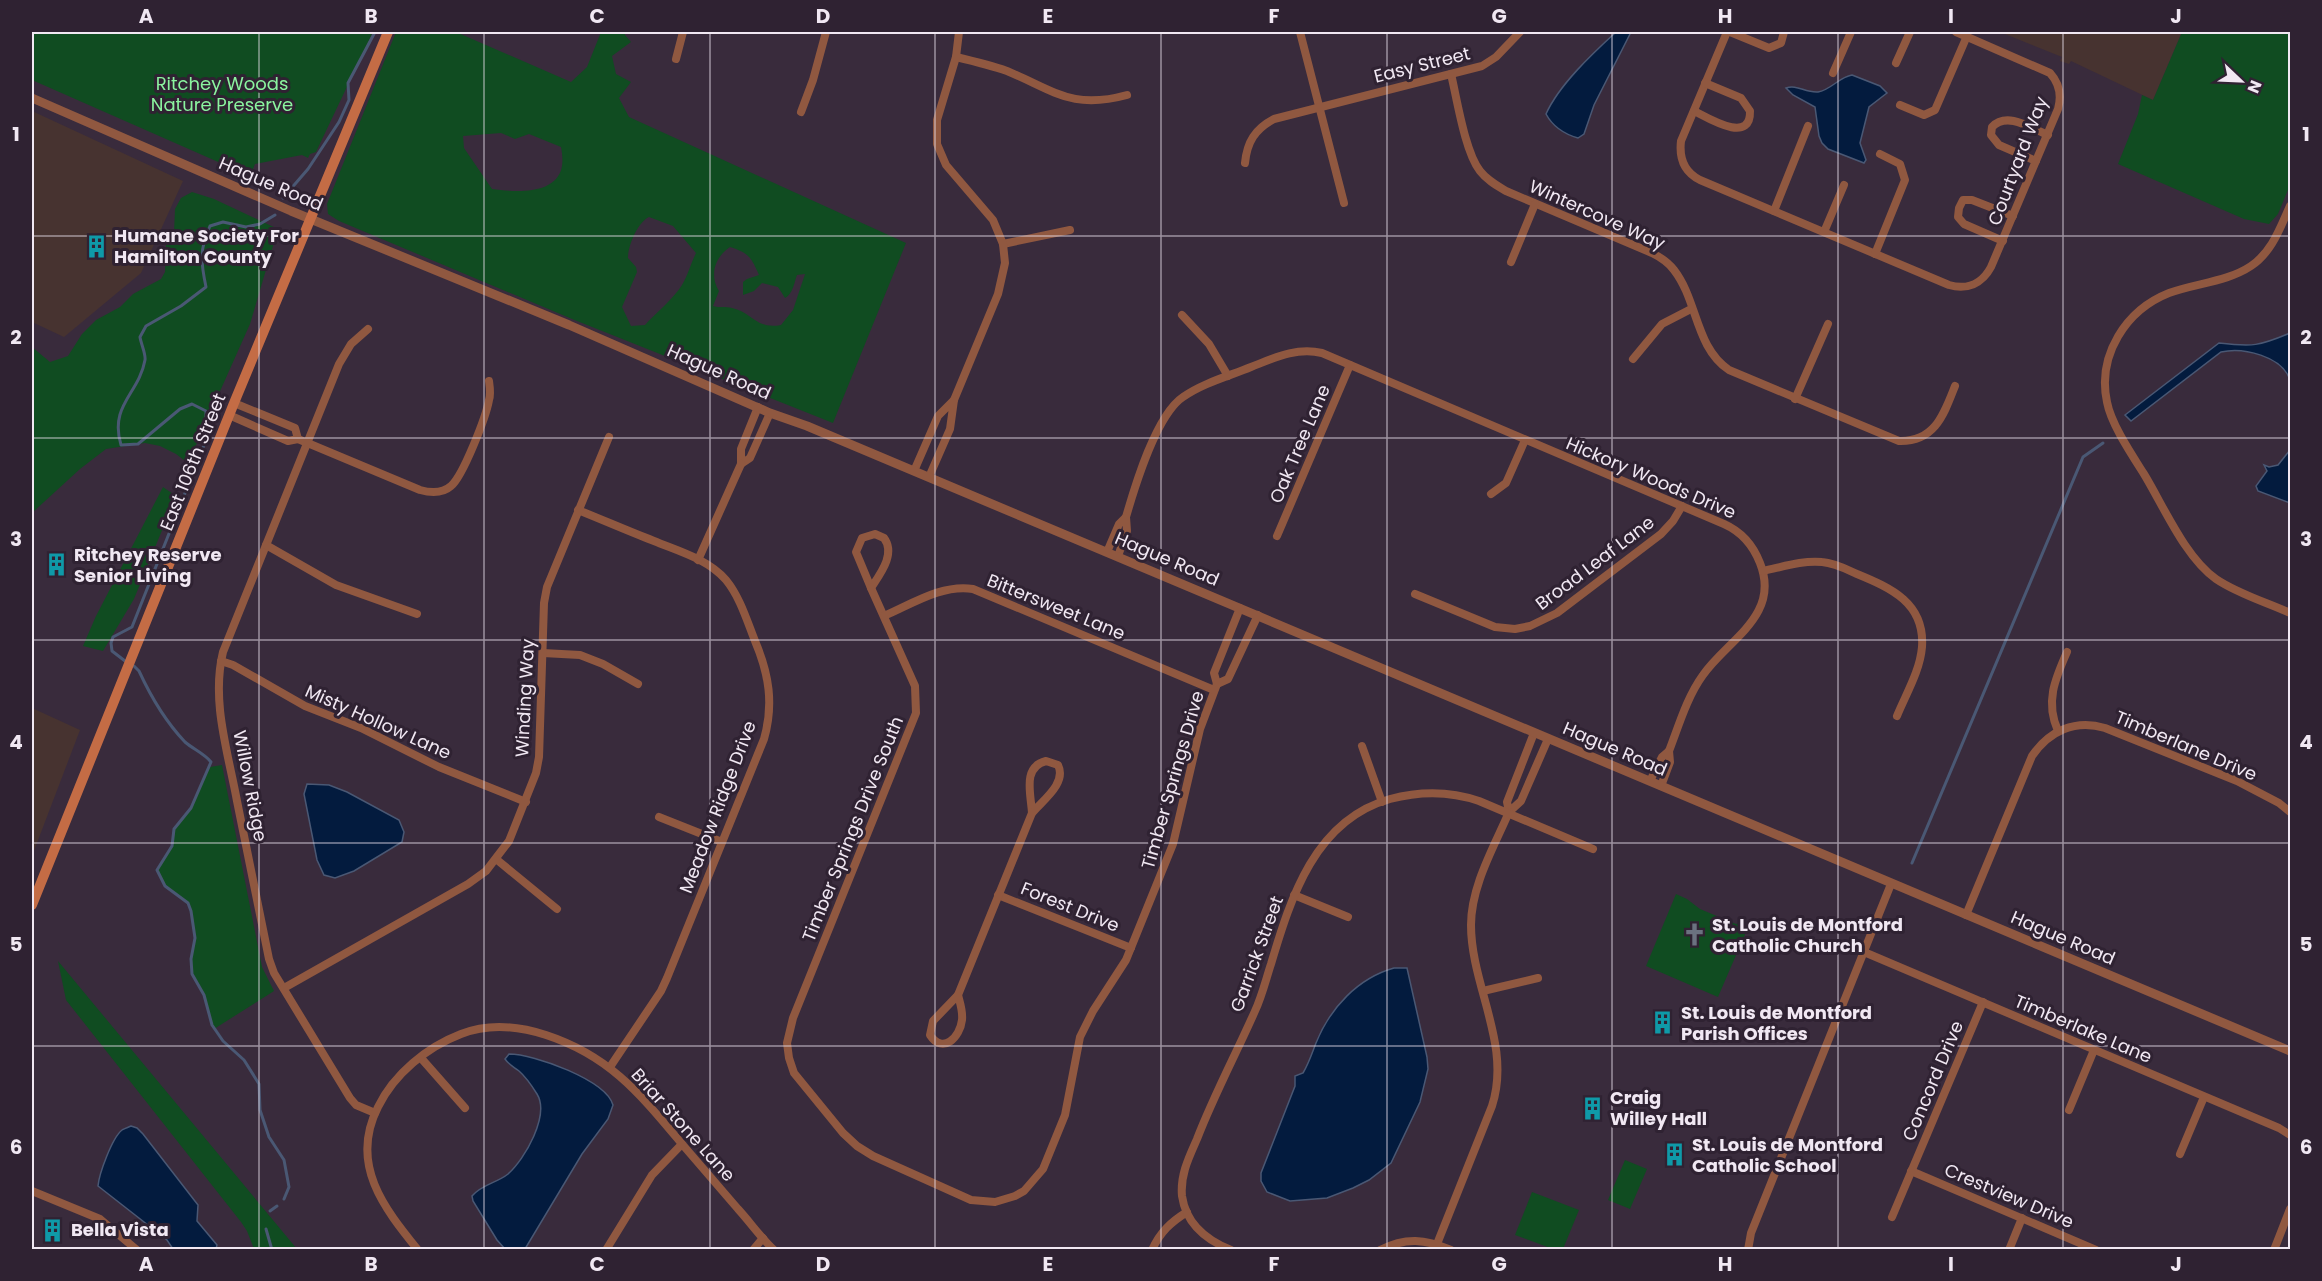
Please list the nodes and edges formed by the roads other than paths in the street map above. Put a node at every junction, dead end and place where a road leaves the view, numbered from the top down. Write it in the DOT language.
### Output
graph roads {
  1 [pos="388,32"];
  2 [pos="682,32"];
  3 [pos="826,32"];
  4 [pos="959,32"];
  5 [pos="1300,32"];
  6 [pos="1520,32"];
  7 [pos="1729,32"];
  8 [pos="1784,32"];
  9 [pos="1851,32"];
  10 [pos="1910,32"];
  11 [pos="1956,32"];
  12 [pos="1967,36"];
  13 [pos="956,57"];
  14 [pos="676,59"];
  15 [pos="1896,63"];
  16 [pos="1833,73"];
  17 [pos="1451,74"];
  18 [pos="1705,84"];
  19 [pos="1127,95"];
  20 [pos="32,98"];
  21 [pos="1900,105"];
  22 [pos="1320,107"];
  23 [pos="1694,111"];
  24 [pos="801,112"];
  25 [pos="1808,126"];
  26 [pos="2048,135"];
  27 [pos="1880,154"];
  28 [pos="2036,161"];
  29 [pos="1245,163"];
  30 [pos="1844,185"];
  31 [pos="1344,203"];
  32 [pos="1535,204"];
  33 [pos="2290,206"];
  34 [pos="1774,211"];
  35 [pos="2013,216"];
  36 [pos="309,219"];
  37 [pos="1070,230"];
  38 [pos="1824,232"];
  39 [pos="2003,241"];
  40 [pos="1003,244"];
  41 [pos="1875,254"];
  42 [pos="1511,262"];
  43 [pos="1691,309"];
  44 [pos="1182,315"];
  45 [pos="1828,324"];
  46 [pos="368,329"];
  47 [pos="1634,359"];
  48 [pos="1350,365"];
  49 [pos="1228,376"];
  50 [pos="489,381"];
  51 [pos="1955,386"];
  52 [pos="1795,399"];
  53 [pos="954,400"];
  54 [pos="234,403"];
  55 [pos="758,407"];
  56 [pos="770,413"];
  57 [pos="229,415"];
  58 [pos="609,437"];
  59 [pos="298,439"];
  60 [pos="1525,440"];
  61 [pos="307,443"];
  62 [pos="741,464"];
  63 [pos="914,471"];
  64 [pos="929,477"];
  65 [pos="1491,494"];
  66 [pos="1682,506"];
  67 [pos="578,510"];
  68 [pos="1126,517"];
  69 [pos="1277,536"];
  70 [pos="266,545"];
  71 [pos="1107,552"];
  72 [pos="1118,556"];
  73 [pos="698,560"];
  74 [pos="1763,571"];
  75 [pos="871,588"];
  76 [pos="1415,594"];
  77 [pos="1240,608"];
  78 [pos="2290,613"];
  79 [pos="417,614"];
  80 [pos="1258,615"];
  81 [pos="884,616"];
  82 [pos="2067,652"];
  83 [pos="543,653"];
  84 [pos="220,661"];
  85 [pos="638,684"];
  86 [pos="1216,687"];
  87 [pos="1897,716"];
  88 [pos="2058,731"];
  89 [pos="1534,733"];
  90 [pos="1548,739"];
  91 [pos="1362,746"];
  92 [pos="1669,751"];
  93 [pos="1650,781"];
  94 [pos="1661,786"];
  95 [pos="1382,801"];
  96 [pos="526,802"];
  97 [pos="1509,812"];
  98 [pos="2290,812"];
  99 [pos="1032,813"];
  100 [pos="659,817"];
  101 [pos="722,842"];
  102 [pos="1593,849"];
  103 [pos="496,859"];
  104 [pos="1891,884"];
  105 [pos="998,895"];
  106 [pos="1294,895"];
  107 [pos="32,905"];
  108 [pos="557,909"];
  109 [pos="1966,915"];
  110 [pos="1348,917"];
  111 [pos="1131,948"];
  112 [pos="1864,952"];
  113 [pos="1538,978"];
  114 [pos="284,988"];
  115 [pos="1483,991"];
  116 [pos="958,995"];
  117 [pos="1983,1002"];
  118 [pos="2094,1050"];
  119 [pos="2290,1052"];
  120 [pos="421,1058"];
  121 [pos="609,1067"];
  122 [pos="2204,1096"];
  123 [pos="465,1108"];
  124 [pos="2069,1110"];
  125 [pos="375,1113"];
  126 [pos="2290,1135"];
  127 [pos="682,1144"];
  128 [pos="2180,1154"];
  129 [pos="1911,1171"];
  130 [pos="32,1191"];
  131 [pos="1004,1200"];
  132 [pos="2290,1209"];
  133 [pos="1187,1212"];
  134 [pos="1892,1217"];
  135 [pos="2022,1218"];
  136 [pos="763,1238"];
  137 [pos="1437,1244"];
  138 [pos="137,1250"];
  139 [pos="418,1250"];
  140 [pos="606,1250"];
  141 [pos="753,1250"];
  142 [pos="774,1250"];
  143 [pos="1152,1250"];
  144 [pos="1231,1250"];
  145 [pos="1380,1250"];
  146 [pos="1451,1250"];
  147 [pos="1748,1250"];
  148 [pos="2009,1250"];
  149 [pos="2096,1250"];
  150 [pos="2274,1250"];
  1 -- 36 [label="main road, East 106th Street"];
  2 -- 14 [label="street"];
  3 -- 24 [label="street"];
  4 -- 13 [label="street"];
  5 -- 22 [label="street"];
  6 -- 17 [label="street, Easy Street"];
  7 -- 8 [label="street"];
  7 -- 18 [label="street"];
  9 -- 16 [label="street"];
  10 -- 15 [label="street"];
  11 -- 12 [label="street, Courtyard Way"];
  12 -- 21 [label="street"];
  12 -- 26 [label="street, Courtyard Way"];
  13 -- 19 [label="street"];
  13 -- 40 [label="street"];
  17 -- 22 [label="street, Easy Street"];
  17 -- 32 [label="street, Wintercove Way"];
  18 -- 23 [label="street"];
  18 -- 23 [label="street"];
  20 -- 36 [label="street, Hague Road"];
  22 -- 29 [label="street, Easy Street"];
  22 -- 31 [label="street"];
  23 -- 34 [label="street"];
  25 -- 34 [label="street"];
  26 -- 28 [label="street, Courtyard Way"];
  26 -- 28 [label="street"];
  27 -- 41 [label="street"];
  28 -- 35 [label="street, Courtyard Way"];
  30 -- 38 [label="street"];
  32 -- 42 [label="street"];
  32 -- 43 [label="street, Wintercove Way"];
  33 -- 78 [label="street"];
  34 -- 38 [label="street"];
  35 -- 39 [label="street, Courtyard Way"];
  35 -- 39 [label="street"];
  36 -- 54 [label="main road, East 106th Street"];
  36 -- 55 [label="street, Hague Road"];
  37 -- 40 [label="street"];
  38 -- 41 [label="street"];
  39 -- 41 [label="street, Courtyard Way"];
  40 -- 53 [label="street"];
  43 -- 47 [label="street"];
  43 -- 52 [label="street, Wintercove Way"];
  44 -- 49 [label="street"];
  45 -- 52 [label="street"];
  46 -- 61 [label="street, Willow Ridge"];
  48 -- 49 [label="street, Hickory Woods Drive"];
  48 -- 60 [label="street, Hickory Woods Drive"];
  48 -- 69 [label="street, Oak Tree Lane"];
  49 -- 68 [label="street, Hickory Woods Drive"];
  50 -- 61 [label="street"];
  51 -- 52 [label="street, Wintercove Way"];
  53 -- 63 [label="street"];
  53 -- 64 [label="street"];
  54 -- 57 [label="main road, East 106th Street"];
  54 -- 59 [label="street"];
  55 -- 56 [label="street, Hague Road"];
  55 -- 62 [label="street"];
  56 -- 62 [label="street"];
  56 -- 63 [label="street, Hague Road"];
  57 -- 59 [label="street"];
  57 -- 107 [label="main road, East 106th Street"];
  58 -- 67 [label="street, Winding Way"];
  59 -- 61 [label="street"];
  60 -- 65 [label="street"];
  60 -- 66 [label="street, Hickory Woods Drive"];
  61 -- 70 [label="street, Willow Ridge"];
  62 -- 73 [label="street"];
  63 -- 64 [label="street, Hague Road"];
  64 -- 71 [label="street, Hague Road"];
  66 -- 74 [label="street, Hickory Woods Drive"];
  66 -- 76 [label="street, Broad Leaf Lane"];
  67 -- 73 [label="street, Meadow Ridge Drive"];
  67 -- 83 [label="street, Winding Way"];
  68 -- 71 [label="street"];
  68 -- 72 [label="street"];
  70 -- 79 [label="street"];
  70 -- 84 [label="street, Willow Ridge"];
  71 -- 72 [label="street, Hague Road"];
  72 -- 77 [label="street, Hague Road"];
  73 -- 101 [label="street, Meadow Ridge Drive"];
  74 -- 87 [label="street"];
  74 -- 92 [label="street, Hickory Woods Drive"];
  75 -- 75 [label="street, Timber Springs Drive South"];
  75 -- 81 [label="street, Timber Springs Drive South"];
  77 -- 80 [label="street, Hague Road"];
  77 -- 86 [label="street, Timber Springs Drive"];
  80 -- 86 [label="street, Timber Springs Drive"];
  80 -- 89 [label="street, Hague Road"];
  81 -- 86 [label="street, Bittersweet Lane"];
  81 -- 131 [label="street, Timber Springs Drive South"];
  82 -- 88 [label="street"];
  83 -- 85 [label="street"];
  83 -- 96 [label="street, Winding Way"];
  84 -- 96 [label="street, Misty Hollow Lane"];
  84 -- 114 [label="street, Willow Ridge"];
  86 -- 111 [label="street, Timber Springs Drive"];
  88 -- 98 [label="street, Timberlane Drive"];
  88 -- 109 [label="street"];
  89 -- 90 [label="street, Hague Road"];
  89 -- 97 [label="street"];
  90 -- 93 [label="street, Hague Road"];
  90 -- 97 [label="street"];
  91 -- 95 [label="street"];
  92 -- 93 [label="street, Hickory Woods Drive"];
  92 -- 94 [label="street, Hickory Woods Drive"];
  93 -- 94 [label="street, Hague Road"];
  94 -- 104 [label="street, Hague Road"];
  95 -- 97 [label="street, Garrick Street"];
  95 -- 106 [label="street, Garrick Street"];
  96 -- 103 [label="street, Winding Way"];
  97 -- 102 [label="street, Garrick Street"];
  97 -- 115 [label="street"];
  99 -- 99 [label="street, Forest Drive"];
  99 -- 105 [label="street, Forest Drive"];
  100 -- 101 [label="street"];
  101 -- 121 [label="street, Meadow Ridge Drive"];
  103 -- 108 [label="street"];
  103 -- 114 [label="street, Winding Way"];
  104 -- 109 [label="street, Hague Road"];
  104 -- 112 [label="street"];
  105 -- 111 [label="street, Forest Drive"];
  105 -- 116 [label="street, Forest Drive"];
  106 -- 110 [label="street"];
  106 -- 133 [label="street, Garrick Street"];
  109 -- 119 [label="street, Hague Road"];
  111 -- 131 [label="street, Timber Springs Drive"];
  112 -- 117 [label="street, Timberlake Lane"];
  112 -- 147 [label="street"];
  113 -- 115 [label="street"];
  114 -- 125 [label="street, Willow Ridge"];
  115 -- 137 [label="street"];
  116 -- 116 [label="street, Forest Drive"];
  117 -- 118 [label="street, Timberlake Lane"];
  117 -- 129 [label="street, Concord Drive"];
  118 -- 122 [label="street, Timberlake Lane"];
  118 -- 124 [label="street"];
  120 -- 121 [label="street, Briar Stone Lane"];
  120 -- 123 [label="street"];
  120 -- 125 [label="street, Briar Stone Lane"];
  121 -- 127 [label="street, Briar Stone Lane"];
  122 -- 126 [label="street, Timberlake Lane"];
  122 -- 128 [label="street"];
  125 -- 139 [label="street, Briar Stone Lane"];
  127 -- 136 [label="street, Briar Stone Lane"];
  127 -- 140 [label="street"];
  129 -- 134 [label="street, Concord Drive"];
  129 -- 135 [label="street, Crestview Drive"];
  130 -- 138 [label="street"];
  132 -- 150 [label="street"];
  133 -- 143 [label="street"];
  133 -- 144 [label="street, Garrick Street"];
  135 -- 148 [label="street"];
  135 -- 149 [label="street, Crestview Drive"];
  136 -- 141 [label="street"];
  136 -- 142 [label="street, Briar Stone Lane"];
  137 -- 145 [label="street"];
  137 -- 146 [label="street"];
}
